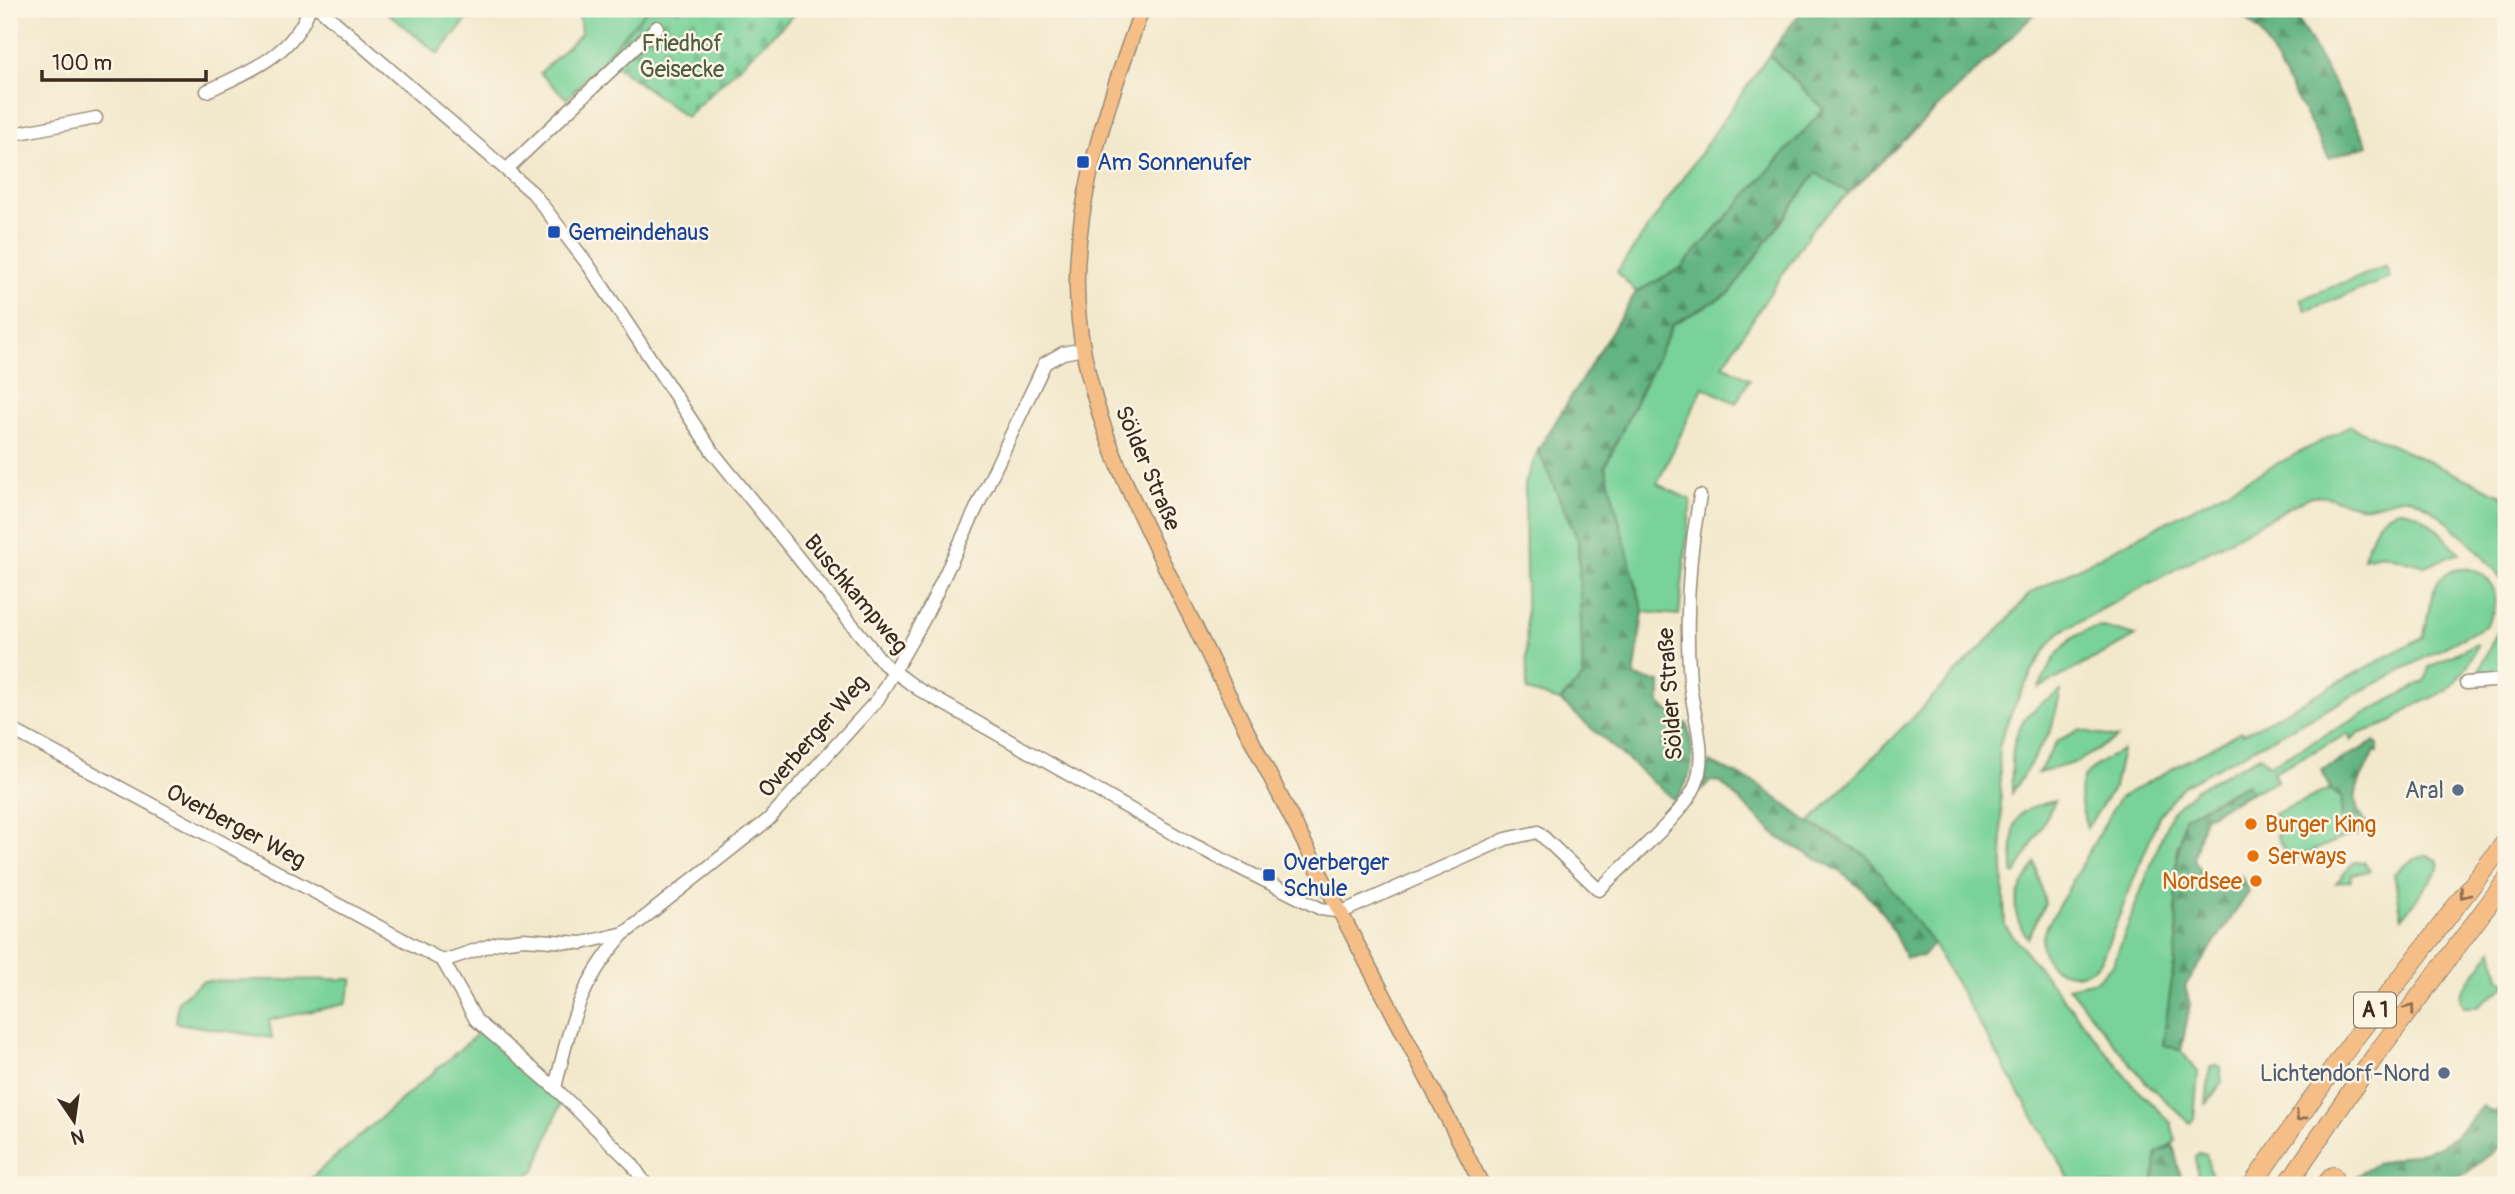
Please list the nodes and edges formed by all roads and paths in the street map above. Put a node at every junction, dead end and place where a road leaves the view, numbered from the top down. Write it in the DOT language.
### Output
graph roads {
  1 [pos="309,9"];
  2 [pos="320,9"];
  3 [pos="1142,9"];
  4 [pos="2504,9"];
  5 [pos="2506,14"];
  6 [pos="657,27"];
  7 [pos="207,91"];
  8 [pos="96,118"];
  9 [pos="9,135"];
  10 [pos="508,168"];
  11 [pos="1083,349"];
  12 [pos="1700,496"];
  13 [pos="893,671"];
  14 [pos="2506,680"];
  15 [pos="2466,683"];
  16 [pos="9,729"];
  17 [pos="2506,841"];
  18 [pos="2506,881"];
  19 [pos="1342,912"];
  20 [pos="625,933"];
  21 [pos="443,961"];
  22 [pos="555,1088"];
  23 [pos="646,1185"];
  24 [pos="1482,1185"];
  25 [pos="2252,1185"];
  26 [pos="2287,1185"];
  1 -- 7 [label="street"];
  2 -- 10 [label="street, Buschkampweg"];
  3 -- 11 [label="main road, Sölder Straße"];
  4 -- 5 [label="street"];
  6 -- 10 [label="street"];
  8 -- 9 [label="street"];
  10 -- 13 [label="street, Buschkampweg"];
  11 -- 13 [label="street, Overberger Weg"];
  11 -- 19 [label="main road, Sölder Straße"];
  12 -- 19 [label="street, Sölder Straße"];
  13 -- 19 [label="street, Buschkampweg"];
  13 -- 20 [label="street, Overberger Weg"];
  14 -- 15 [label="street"];
  16 -- 21 [label="street, Overberger Weg"];
  17 -- 25 [label="highway, A 1, one-way"];
  26 -- 18 [label="highway, A 1, one-way"];
  19 -- 24 [label="main road, Sölder Straße"];
  20 -- 21 [label="street, Overberger Weg"];
  20 -- 22 [label="street, Overberger Weg"];
  21 -- 22 [label="street"];
  22 -- 23 [label="street"];
}
